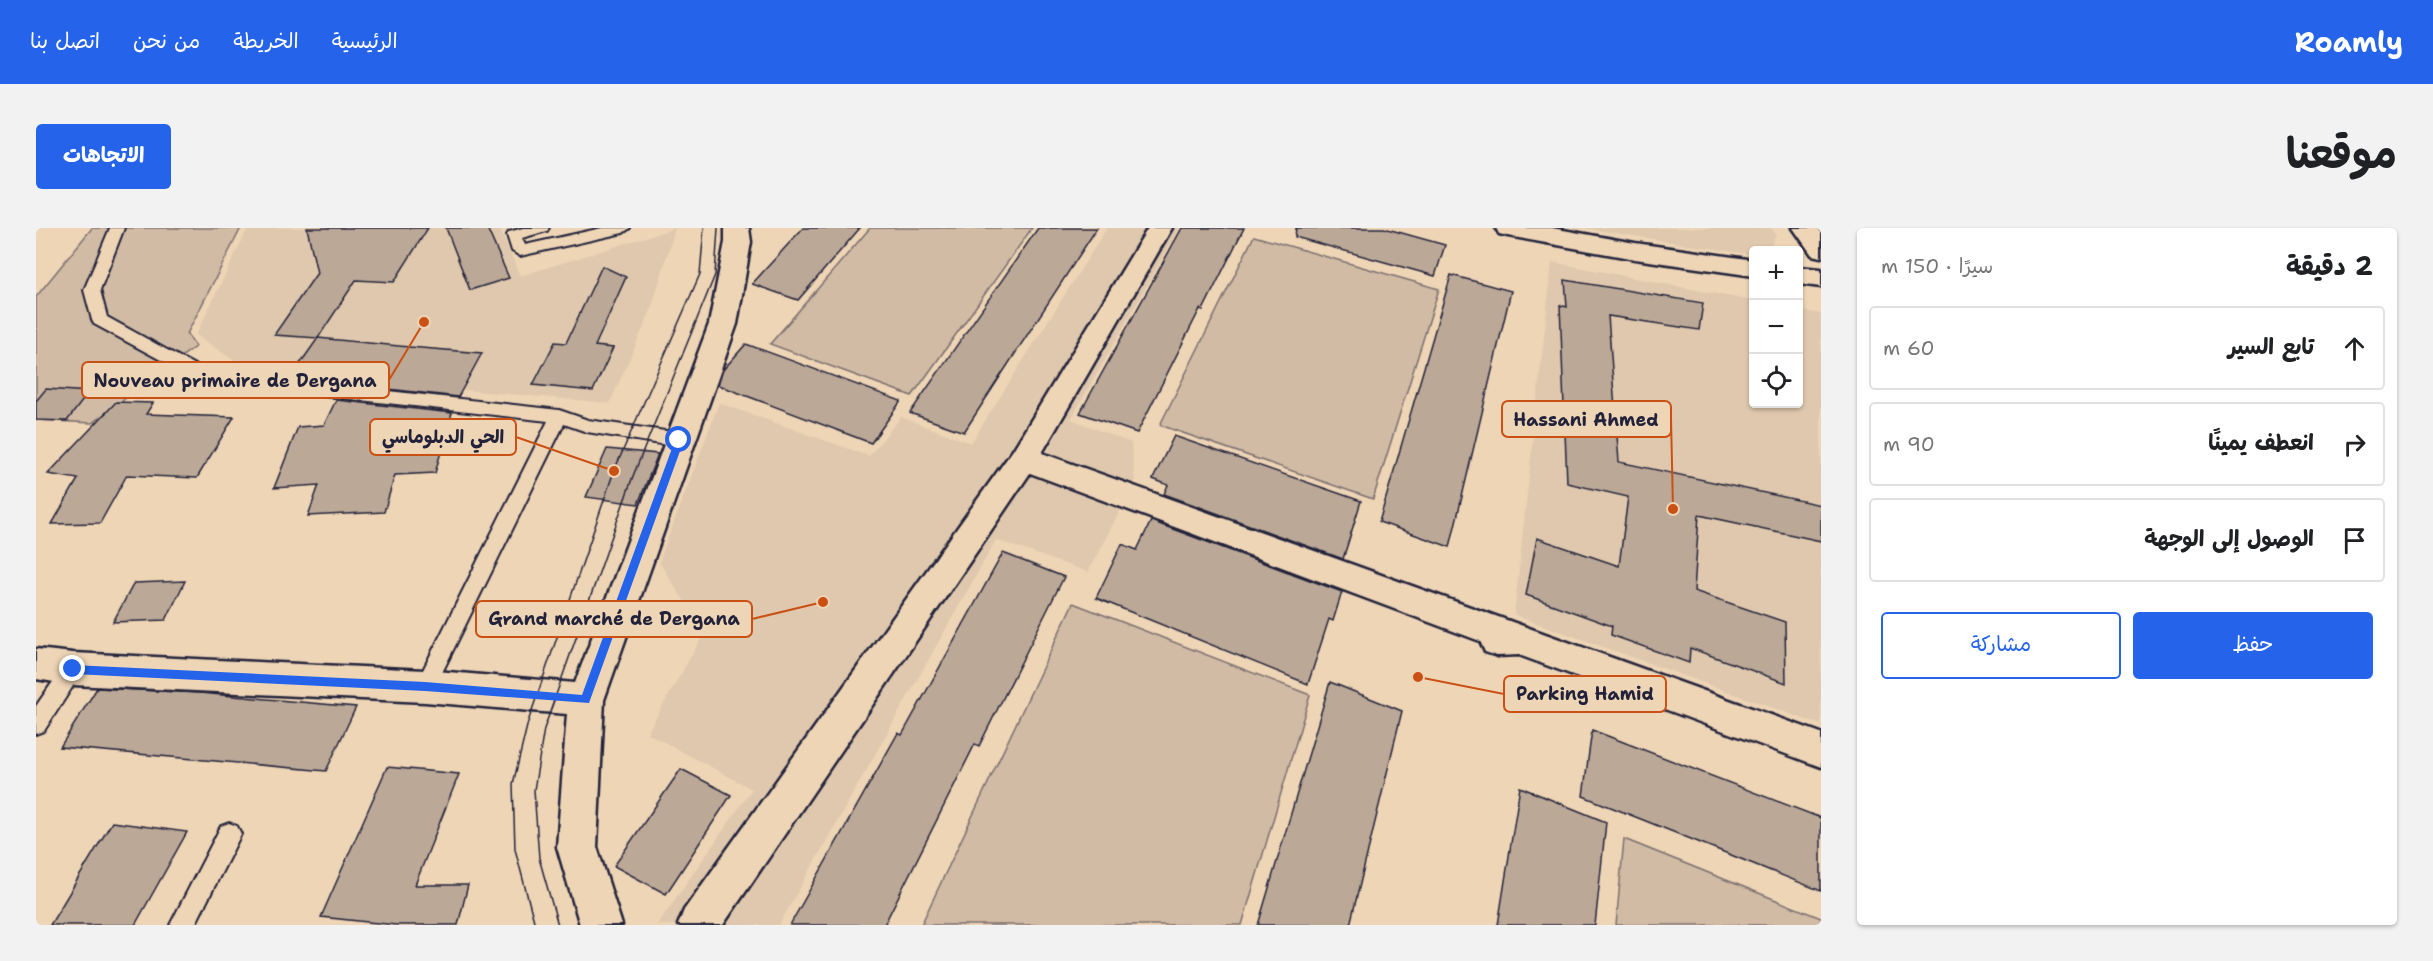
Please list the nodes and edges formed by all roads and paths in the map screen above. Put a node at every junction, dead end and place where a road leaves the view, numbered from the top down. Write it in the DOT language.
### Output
graph roads {
  1 [pos="117,228"];
  2 [pos="542,228"];
  3 [pos="551,228"];
  4 [pos="623,228"];
  5 [pos="737,228"];
  6 [pos="1160,228"];
  7 [pos="1508,228"];
  8 [pos="1805,228"];
  9 [pos="567,241"];
  10 [pos="1821,249"];
  11 [pos="1749,267"];
  12 [pos="1803,276"];
  13 [pos="1821,278"];
  14 [pos="559,416"];
  15 [pos="679,440"];
  16 [pos="1024,458"];
  17 [pos="1519,640"];
  18 [pos="1482,641"];
  19 [pos="36,664"];
  20 [pos="73,669"];
  21 [pos="425,687"];
  22 [pos="586,700"];
  23 [pos="36,724"];
  24 [pos="1821,750"];
  25 [pos="230,834"];
  26 [pos="182,925"];
  27 [pos="601,925"];
  28 [pos="699,925"];
  1 -- 14 [label="lane"];
  2 -- 9 [label="lane"];
  3 -- 9 [label="lane"];
  4 -- 9 [label="lane"];
  5 -- 15 [label="street"];
  6 -- 16 [label="street"];
  7 -- 11 [label="street"];
  8 -- 10 [label="street"];
  12 -- 13 [label="street"];
  14 -- 15 [label="lane"];
  14 -- 21 [label="lane"];
  15 -- 22 [label="street"];
  16 -- 17 [label="street"];
  16 -- 28 [label="street"];
  17 -- 18 [label="street"];
  17 -- 24 [label="street"];
  19 -- 20 [label="street"];
  20 -- 21 [label="street"];
  20 -- 23 [label="lane"];
  21 -- 22 [label="street"];
  22 -- 27 [label="street"];
  25 -- 26 [label="lane"];
}
